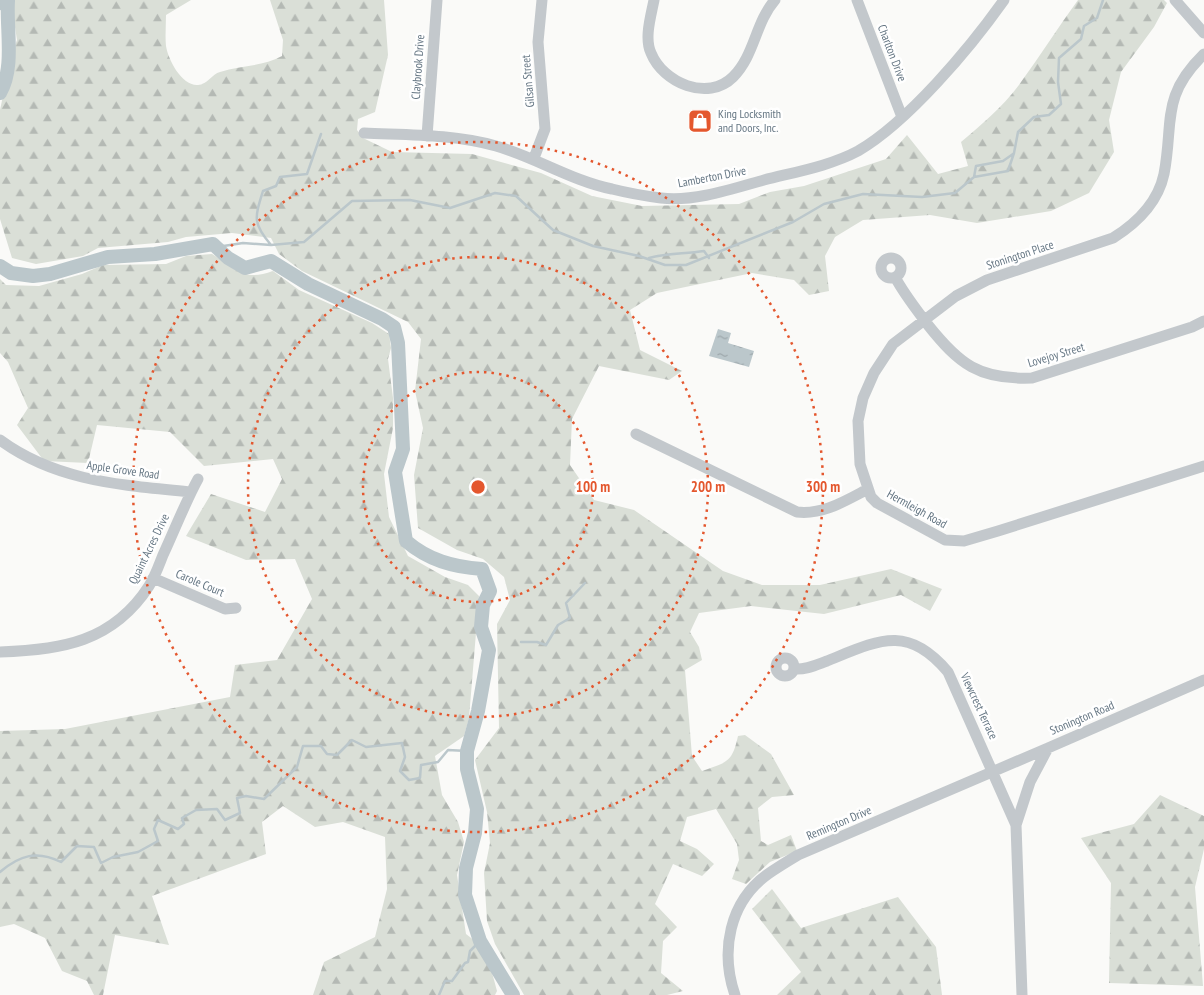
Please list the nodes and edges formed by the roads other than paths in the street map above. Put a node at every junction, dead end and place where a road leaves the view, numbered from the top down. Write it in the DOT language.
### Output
graph roads {
  1 [pos="437,0"];
  2 [pos="542,0"];
  3 [pos="654,0"];
  4 [pos="775,0"];
  5 [pos="857,0"];
  6 [pos="1175,0"];
  7 [pos="1001,1"];
  8 [pos="1204,33"];
  9 [pos="1204,54"];
  10 [pos="902,117"];
  11 [pos="364,133"];
  12 [pos="427,136"];
  13 [pos="534,158"];
  14 [pos="895,277"];
  15 [pos="924,319"];
  16 [pos="1204,321"];
  17 [pos="636,434"];
  18 [pos="0,440"];
  19 [pos="1204,466"];
  20 [pos="198,478"];
  21 [pos="868,489"];
  22 [pos="191,492"];
  23 [pos="153,578"];
  24 [pos="236,608"];
  25 [pos="0,652"];
  26 [pos="794,669"];
  27 [pos="1204,680"];
  28 [pos="1048,748"];
  29 [pos="994,771"];
  30 [pos="1016,825"];
  31 [pos="735,995"];
  32 [pos="1022,995"];
  1 -- 12 [label="street, Claybrook Drive"];
  2 -- 13 [label="street, Gilsan Street"];
  3 -- 4 [label="street"];
  5 -- 10 [label="street, Charlton Drive"];
  6 -- 8 [label="street"];
  7 -- 10 [label="street, Lamberton Drive"];
  9 -- 15 [label="street, Stonington Place"];
  10 -- 13 [label="street, Lamberton Drive"];
  11 -- 12 [label="street, Lamberton Drive"];
  12 -- 13 [label="street, Lamberton Drive"];
  14 -- 15 [label="street, Lovejoy Street"];
  15 -- 16 [label="street, Lovejoy Street"];
  15 -- 21 [label="street, Stonington Place"];
  17 -- 21 [label="street"];
  18 -- 22 [label="street, Apple Grove Road"];
  19 -- 21 [label="street, Hermleigh Road"];
  20 -- 22 [label="street, Quaint Acres Drive"];
  22 -- 23 [label="street, Quaint Acres Drive"];
  23 -- 24 [label="street, Carole Court"];
  23 -- 25 [label="street, Quaint Acres Drive"];
  26 -- 29 [label="street, Viewcrest Terrace"];
  27 -- 28 [label="street, Stonington Road"];
  28 -- 29 [label="street, Remington Drive"];
  28 -- 30 [label="street, Stonington Road"];
  29 -- 30 [label="street, Stonington Road"];
  29 -- 31 [label="street, Remington Drive"];
  30 -- 32 [label="street, Stonington Road"];
}
